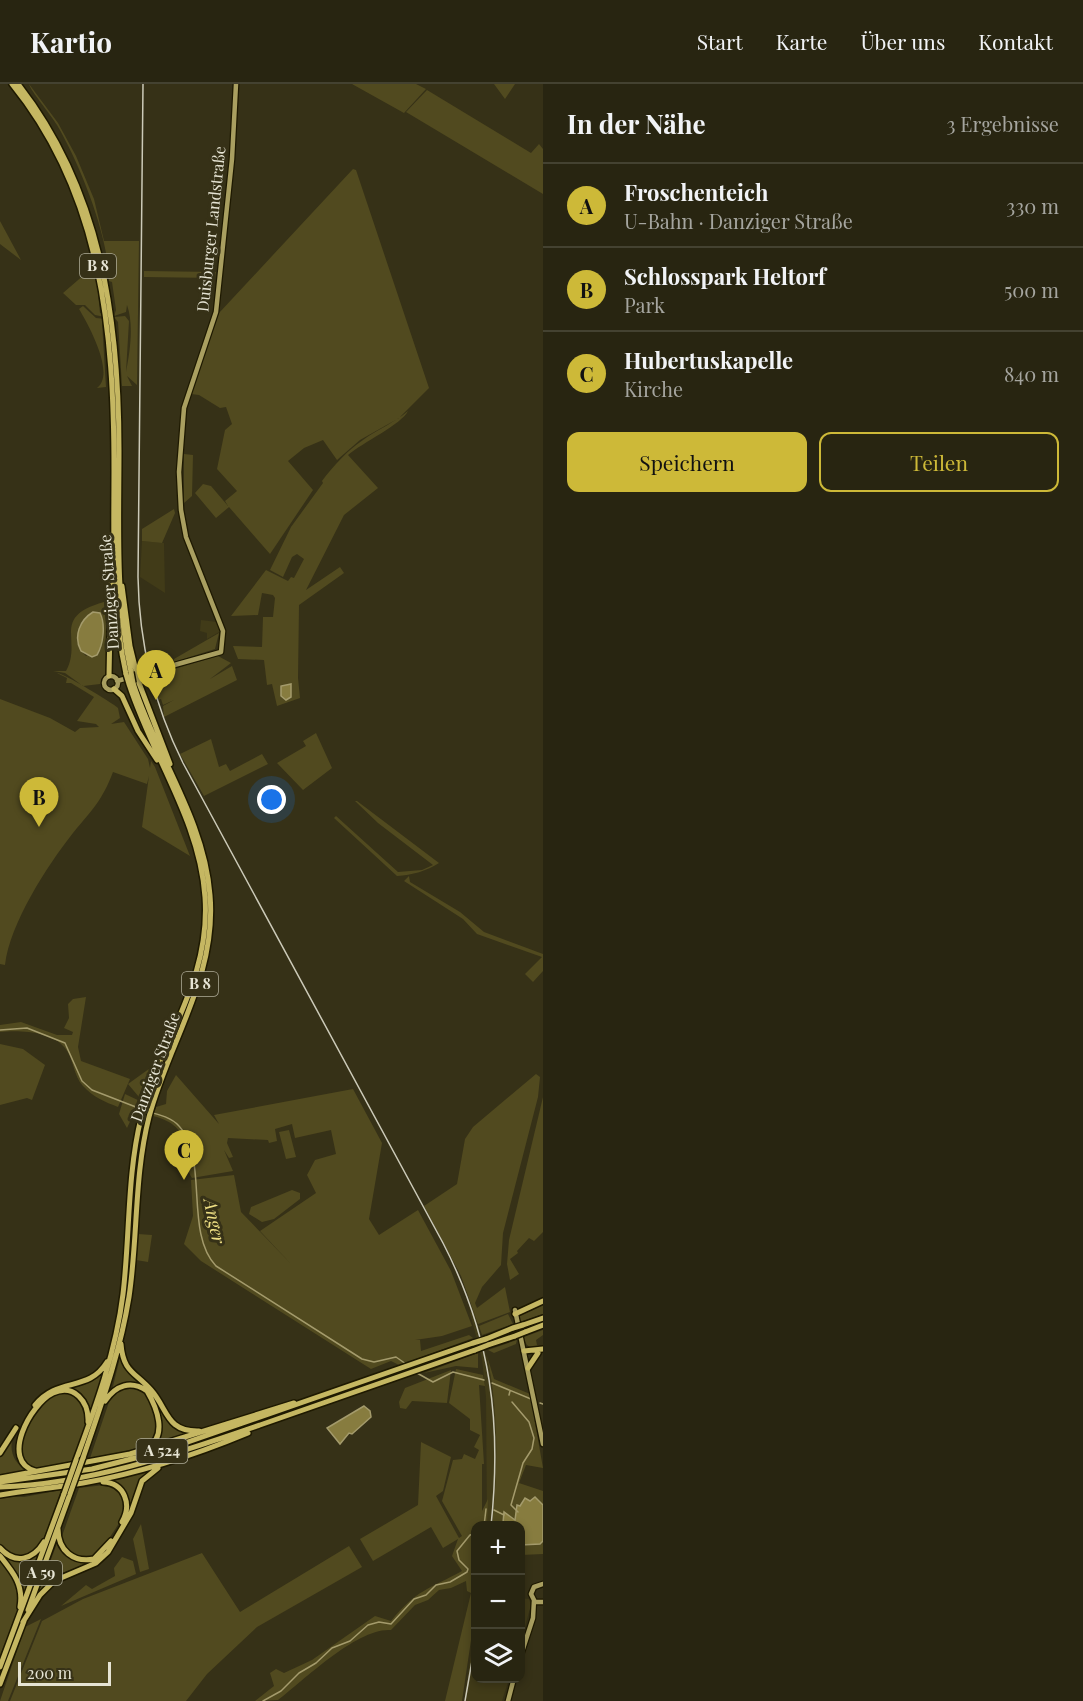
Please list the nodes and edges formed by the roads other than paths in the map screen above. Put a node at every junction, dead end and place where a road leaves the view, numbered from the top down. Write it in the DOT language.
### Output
graph roads {
  1 [pos="12,84"];
  2 [pos="18,84"];
  3 [pos="236,84"];
  4 [pos="116,567"];
  5 [pos="109,676"];
  6 [pos="137,676"];
  7 [pos="117,681"];
  8 [pos="131,684"];
  9 [pos="114,689"];
  10 [pos="166,774"];
  11 [pos="178,787"];
  12 [pos="129,1271"];
  13 [pos="543,1300"];
  14 [pos="515,1312"];
  15 [pos="543,1318"];
  16 [pos="543,1325"];
  17 [pos="121,1336"];
  18 [pos="487,1342"];
  19 [pos="474,1346"];
  20 [pos="541,1351"];
  21 [pos="524,1353"];
  22 [pos="111,1356"];
  23 [pos="528,1368"];
  24 [pos="319,1397"];
  25 [pos="98,1416"];
  26 [pos="275,1420"];
  27 [pos="212,1428"];
  28 [pos="87,1432"];
  29 [pos="543,1444"];
  30 [pos="0,1453"];
  31 [pos="130,1454"];
  32 [pos="80,1459"];
  33 [pos="167,1463"];
  34 [pos="43,1472"];
  35 [pos="0,1480"];
  36 [pos="86,1483"];
  37 [pos="0,1487"];
  38 [pos="2,1494"];
  39 [pos="67,1494"];
  40 [pos="58,1524"];
  41 [pos="50,1533"];
  42 [pos="0,1548"];
  43 [pos="0,1556"];
  44 [pos="542,1582"];
  45 [pos="534,1600"];
  46 [pos="542,1603"];
  47 [pos="532,1618"];
  48 [pos="20,1623"];
  49 [pos="525,1641"];
  50 [pos="0,1667"];
  51 [pos="513,1683"];
  52 [pos="0,1684"];
  53 [pos="508,1701"];
  1 -- 4 [label="highway, Danziger Straße / B 8"];
  2 -- 4 [label="highway, Danziger Straße / B 8"];
  3 -- 6 [label="main road, Duisburger Landstraße"];
  4 -- 5 [label="highway"];
  4 -- 6 [label="highway"];
  4 -- 8 [label="highway, Danziger Straße / B 8, bridge"];
  5 -- 7 [label="main road"];
  5 -- 9 [label="main road"];
  6 -- 7 [label="main road"];
  6 -- 11 [label="highway"];
  7 -- 9 [label="main road"];
  8 -- 10 [label="highway, Danziger Straße / B 8"];
  8 -- 11 [label="highway, Danziger Straße / B 8"];
  9 -- 10 [label="highway"];
  10 -- 12 [label="highway, Danziger Straße / B 8"];
  11 -- 12 [label="highway, Danziger Straße / B 8"];
  12 -- 17 [label="highway, A 59"];
  12 -- 22 [label="highway, A 59"];
  13 -- 14 [label="highway"];
  14 -- 21 [label="main road"];
  15 -- 18 [label="highway, A 524, bridge"];
  16 -- 18 [label="highway, A 524, bridge"];
  17 -- 25 [label="highway, A 59"];
  17 -- 27 [label="highway"];
  18 -- 19 [label="highway, A 524, bridge"];
  19 -- 24 [label="highway, A 524"];
  19 -- 26 [label="highway, A 524"];
  20 -- 21 [label="highway"];
  20 -- 23 [label="highway"];
  21 -- 23 [label="main road"];
  22 -- 28 [label="highway, A 59"];
  22 -- 30 [label="highway"];
  23 -- 29 [label="main road"];
  24 -- 27 [label="highway"];
  24 -- 35 [label="highway, A 524"];
  25 -- 31 [label="highway"];
  25 -- 32 [label="highway, A 59"];
  26 -- 33 [label="highway"];
  26 -- 37 [label="highway, A 524"];
  27 -- 31 [label="highway"];
  28 -- 32 [label="highway, A 59"];
  28 -- 34 [label="highway"];
  31 -- 34 [label="highway"];
  32 -- 39 [label="highway, A 59, bridge"];
  33 -- 36 [label="highway"];
  33 -- 48 [label="highway"];
  34 -- 35 [label="highway"];
  36 -- 38 [label="highway"];
  36 -- 40 [label="highway"];
  39 -- 40 [label="highway, A 59"];
  39 -- 41 [label="highway, A 59"];
  40 -- 48 [label="highway, A 59"];
  41 -- 42 [label="highway"];
  41 -- 48 [label="highway, A 59"];
  43 -- 48 [label="highway"];
  44 -- 45 [label="main road"];
  45 -- 46 [label="main road"];
  45 -- 47 [label="main road"];
  46 -- 47 [label="main road"];
  47 -- 49 [label="main road"];
  48 -- 50 [label="highway, A 59"];
  48 -- 52 [label="highway, A 59"];
  51 -- 53 [label="main road"];
}
